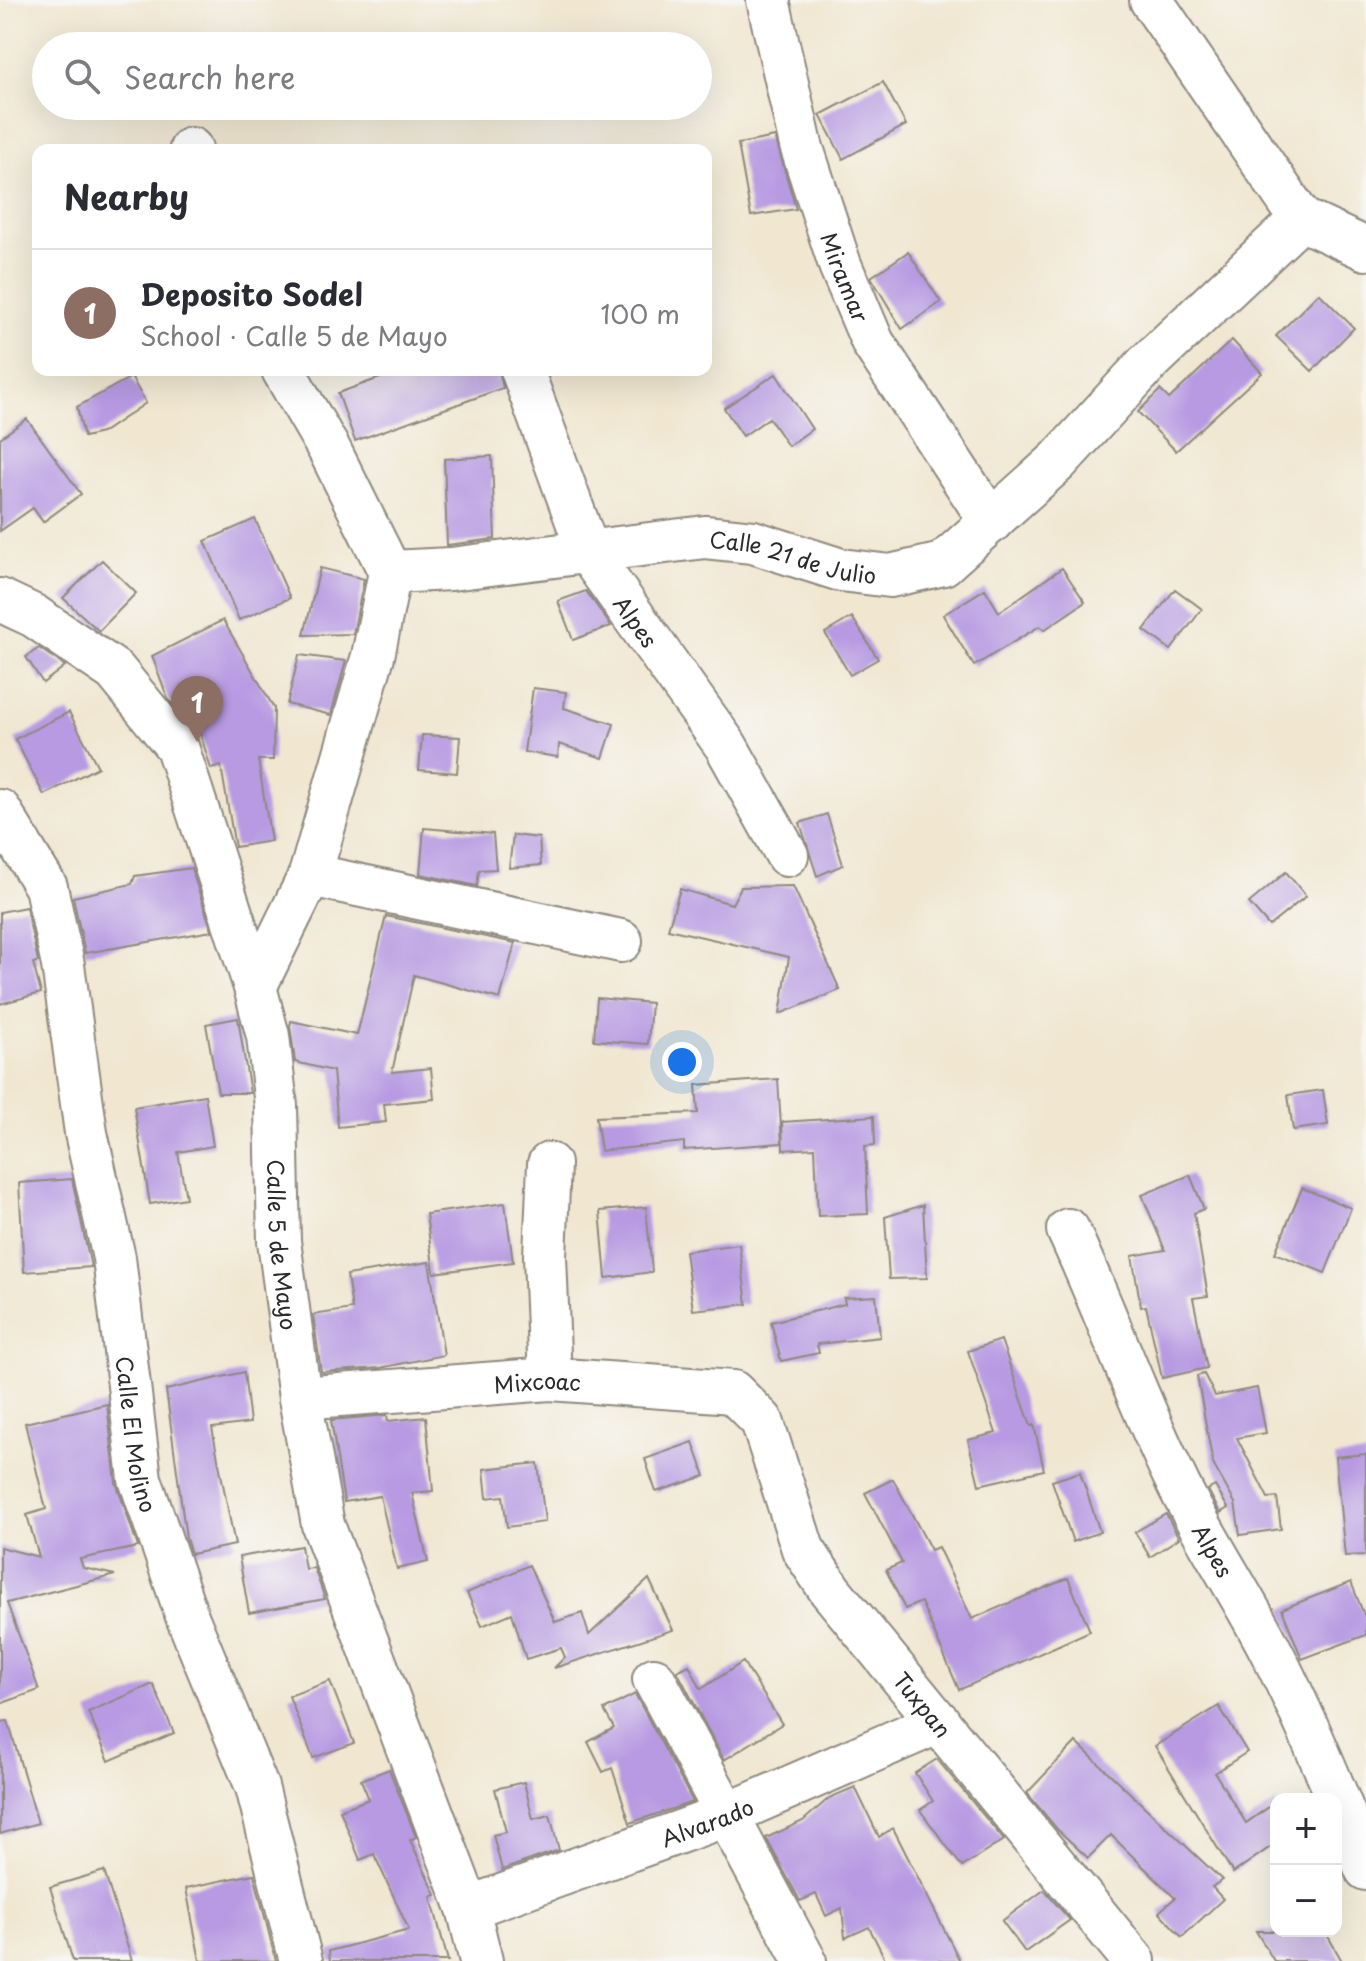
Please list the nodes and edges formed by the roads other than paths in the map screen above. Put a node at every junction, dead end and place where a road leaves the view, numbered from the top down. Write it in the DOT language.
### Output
graph roads {
  1 [pos="768,0"];
  2 [pos="1151,0"];
  3 [pos="1301,219"];
  4 [pos="1366,249"];
  5 [pos="286,376"];
  6 [pos="524,376"];
  7 [pos="991,522"];
  8 [pos="589,554"];
  9 [pos="390,572"];
  10 [pos="0,600"];
  11 [pos="0,811"];
  12 [pos="787,855"];
  13 [pos="310,875"];
  14 [pos="621,941"];
  15 [pos="255,987"];
  16 [pos="549,1164"];
  17 [pos="1068,1230"];
  18 [pos="550,1379"];
  19 [pos="300,1398"];
  20 [pos="762,1421"];
  21 [pos="654,1679"];
  22 [pos="939,1722"];
  23 [pos="724,1816"];
  24 [pos="1366,1869"];
  25 [pos="468,1908"];
  26 [pos="301,1961"];
  27 [pos="481,1961"];
  28 [pos="805,1961"];
  29 [pos="1134,1961"];
  1 -- 7 [label="street, Miramar"];
  2 -- 3 [label="street"];
  3 -- 4 [label="street"];
  3 -- 7 [label="street, Calle 21 de Julio"];
  5 -- 9 [label="street"];
  6 -- 8 [label="street, Alpes"];
  7 -- 8 [label="street, Calle 21 de Julio"];
  8 -- 9 [label="street, Calle 21 de Julio"];
  8 -- 12 [label="street, Alpes"];
  9 -- 13 [label="street"];
  10 -- 15 [label="street, Calle 5 de Mayo"];
  11 -- 26 [label="street, Calle El Molino"];
  13 -- 14 [label="street"];
  13 -- 15 [label="street"];
  15 -- 19 [label="street, Calle 5 de Mayo"];
  16 -- 18 [label="street"];
  17 -- 24 [label="street, Alpes"];
  18 -- 19 [label="street, Mixcoac"];
  18 -- 20 [label="street, Mixcoac"];
  19 -- 25 [label="street, Calle 5 de Mayo"];
  20 -- 22 [label="street, Tuxpan"];
  21 -- 23 [label="street"];
  22 -- 23 [label="street, Alvarado"];
  22 -- 29 [label="street, Tuxpan"];
  23 -- 25 [label="street, Alvarado"];
  23 -- 28 [label="street"];
  25 -- 27 [label="street, Calle 5 de Mayo"];
}
